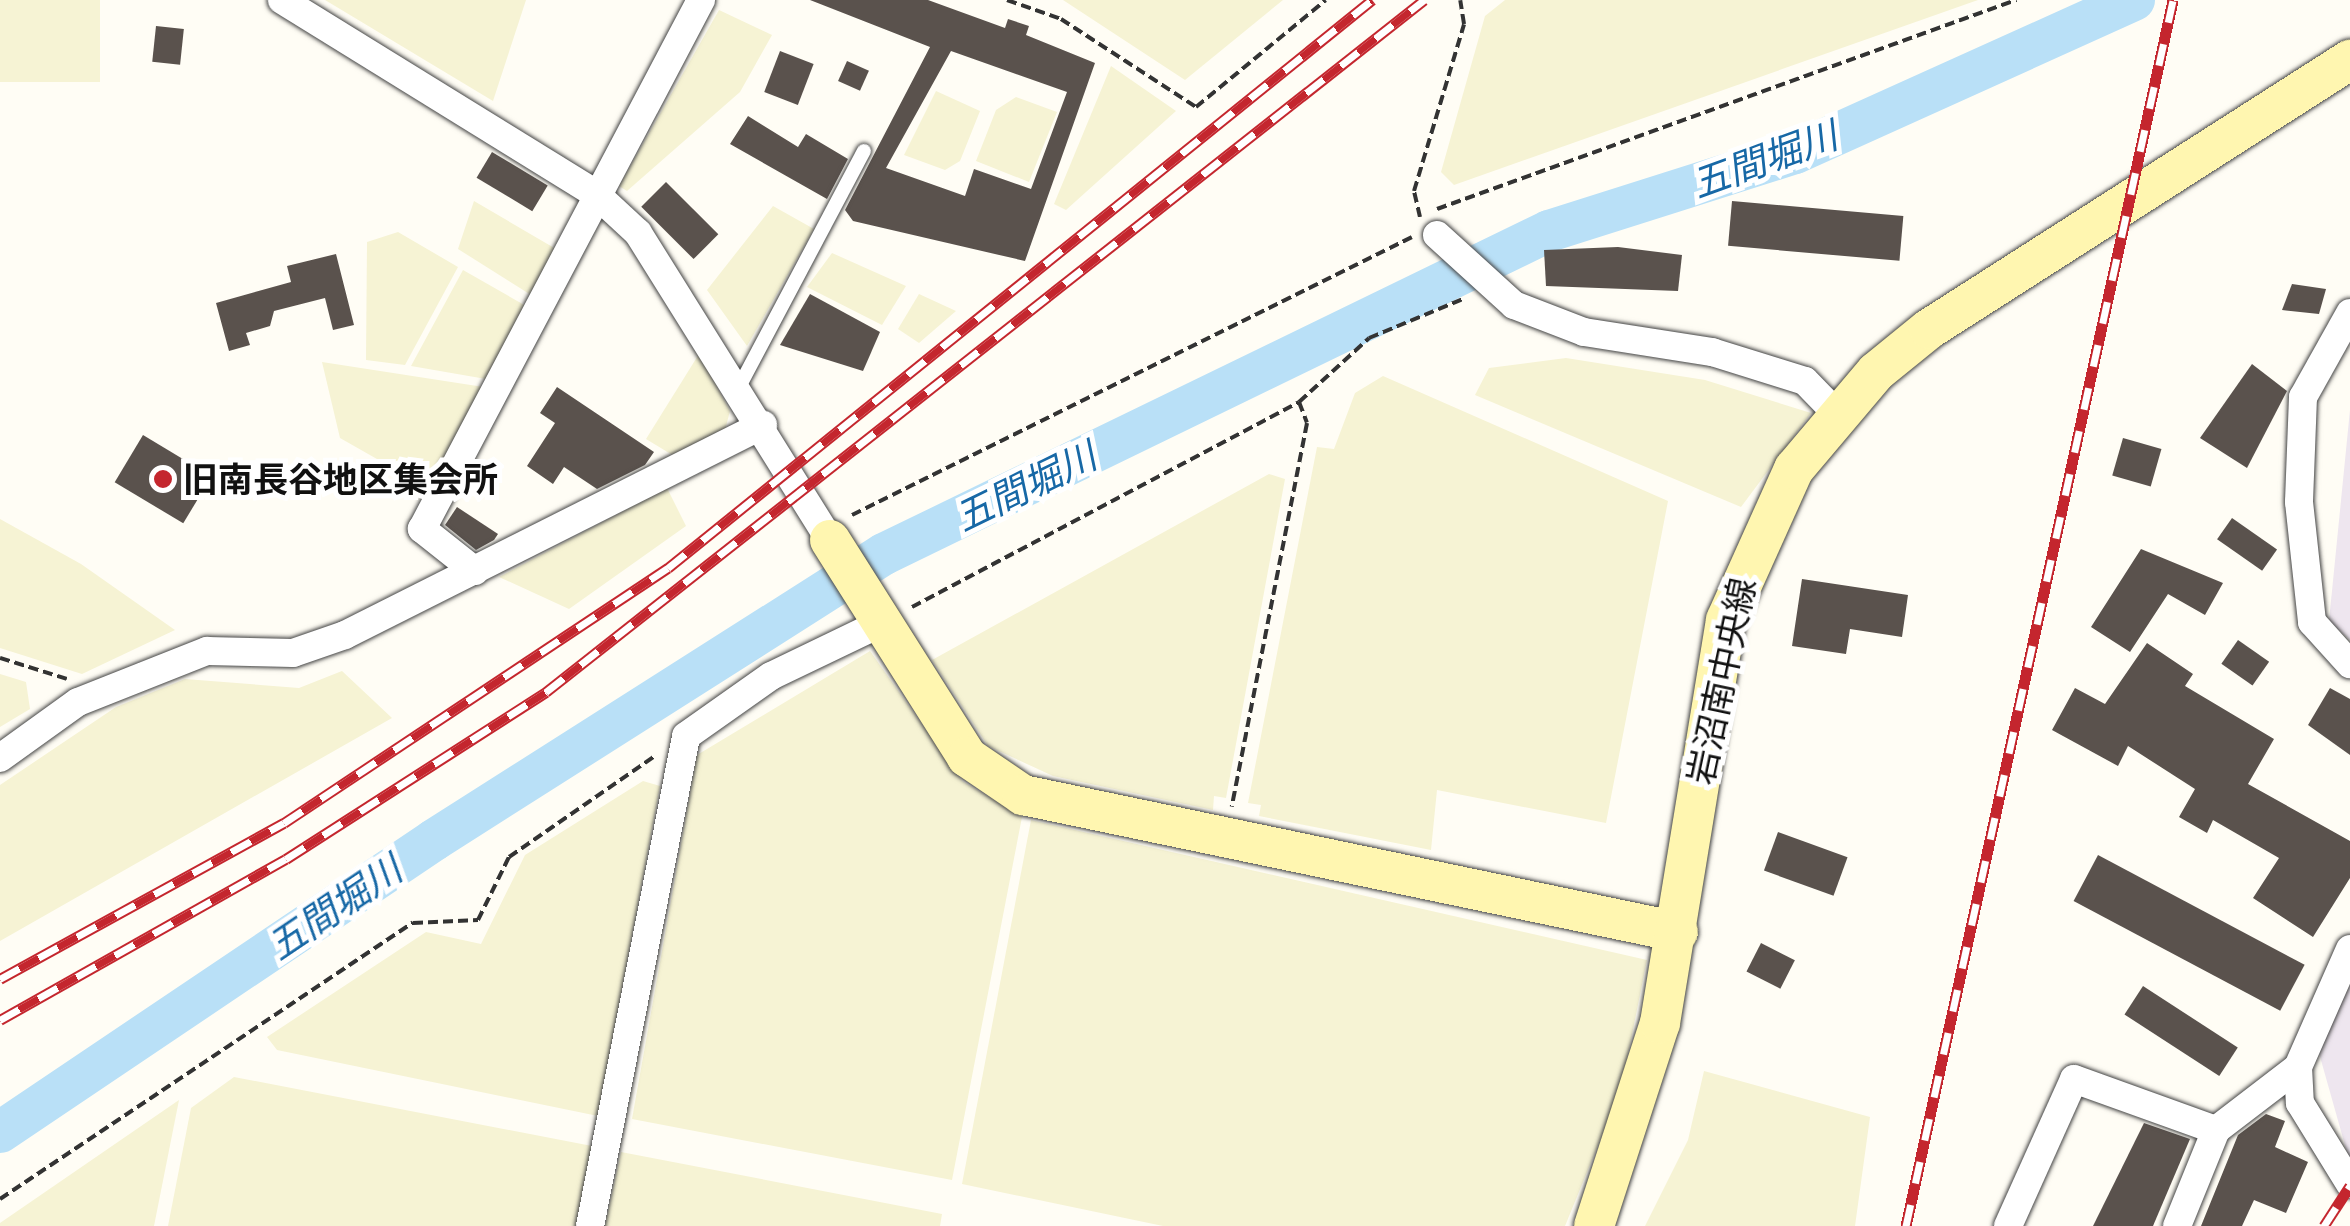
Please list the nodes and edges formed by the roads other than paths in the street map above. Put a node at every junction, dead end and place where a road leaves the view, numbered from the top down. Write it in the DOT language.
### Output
graph roads {
  1 [pos="282,0"];
  2 [pos="701,0"];
  3 [pos="2350,60"];
  4 [pos="864,152"];
  5 [pos="596,194"];
  6 [pos="1428,226"];
  7 [pos="2350,313"];
  8 [pos="739,386"];
  9 [pos="1836,414"];
  10 [pos="763,425"];
  11 [pos="827,533"];
  12 [pos="475,571"];
  13 [pos="881,623"];
  14 [pos="2350,664"];
  15 [pos="0,758"];
  16 [pos="1678,932"];
  17 [pos="2350,949"];
  18 [pos="2298,1067"];
  19 [pos="2216,1130"];
  20 [pos="2350,1184"];
  21 [pos="590,1226"];
  22 [pos="1594,1226"];
  23 [pos="2008,1226"];
  24 [pos="2176,1226"];
  1 -- 5 [label="street"];
  2 -- 5 [label="street"];
  3 -- 9 [label="street, 岩沼南中央線"];
  4 -- 8 [label="lane"];
  5 -- 8 [label="street"];
  5 -- 12 [label="street"];
  6 -- 9 [label="street"];
  7 -- 14 [label="street"];
  8 -- 10 [label="street"];
  9 -- 16 [label="street, 岩沼南中央線"];
  10 -- 11 [label="street"];
  10 -- 12 [label="street"];
  11 -- 13 [label="street"];
  12 -- 15 [label="street"];
  13 -- 16 [label="street"];
  13 -- 21 [label="street"];
  16 -- 22 [label="street, 岩沼南中央線"];
  17 -- 18 [label="street"];
  18 -- 19 [label="street"];
  18 -- 20 [label="street"];
  19 -- 23 [label="street"];
  19 -- 24 [label="street"];
}
